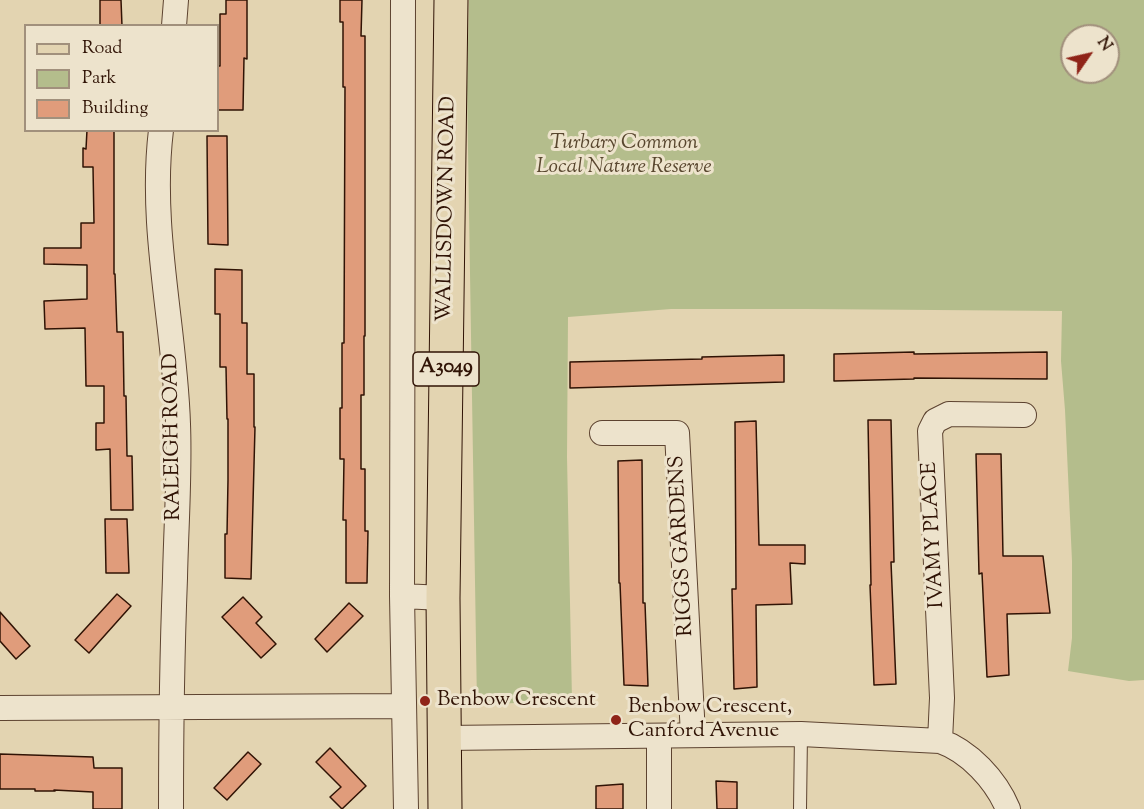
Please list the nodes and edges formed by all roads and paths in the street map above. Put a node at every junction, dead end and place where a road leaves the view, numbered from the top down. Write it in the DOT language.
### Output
graph roads {
  1 [pos="176,0"];
  2 [pos="403,0"];
  3 [pos="451,0"];
  4 [pos="174,24"];
  5 [pos="161,132"];
  6 [pos="1024,415"];
  7 [pos="602,433"];
  8 [pos="402,596"];
  9 [pos="443,598"];
  10 [pos="404,706"];
  11 [pos="0,708"];
  12 [pos="171,708"];
  13 [pos="801,734"];
  14 [pos="693,735"];
  15 [pos="658,736"];
  16 [pos="444,738"];
  17 [pos="940,741"];
  18 [pos="171,809"];
  19 [pos="406,809"];
  20 [pos="445,809"];
  21 [pos="659,809"];
  22 [pos="800,809"];
  23 [pos="1008,809"];
  1 -- 4 [label="street"];
  2 -- 8 [label="street, WALLISDOWN ROAD"];
  3 -- 9 [label="main road, WALLISDOWN ROAD / A3049"];
  5 -- 12 [label="street, RALEIGH ROAD"];
  6 -- 17 [label="street, IVAMY PLACE"];
  7 -- 14 [label="street, RIGGS GARDENS"];
  8 -- 9 [label="street"];
  8 -- 10 [label="street, WALLISDOWN ROAD"];
  9 -- 16 [label="main road, WALLISDOWN ROAD / A3049"];
  10 -- 12 [label="street"];
  10 -- 19 [label="street, WALLISDOWN ROAD"];
  11 -- 12 [label="street"];
  12 -- 18 [label="street, RALEIGH ROAD"];
  13 -- 14 [label="street"];
  13 -- 17 [label="street"];
  13 -- 22 [label="lane"];
  14 -- 15 [label="street"];
  15 -- 16 [label="street"];
  15 -- 21 [label="street"];
  16 -- 20 [label="main road, WALLISDOWN ROAD / A3049"];
  17 -- 23 [label="street"];
}
